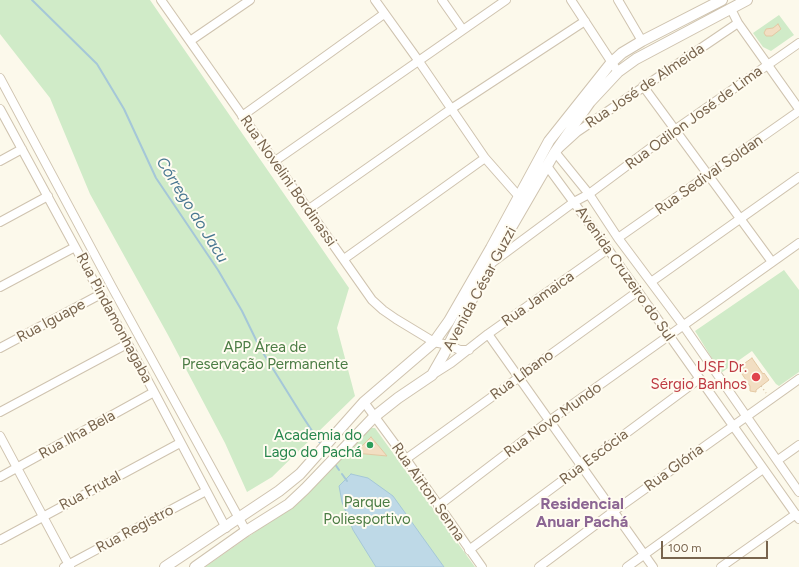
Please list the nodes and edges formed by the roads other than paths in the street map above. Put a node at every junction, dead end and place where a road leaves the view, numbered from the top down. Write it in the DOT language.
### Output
graph roads {
  1 [pos="161,0"];
  2 [pos="250,0"];
  3 [pos="374,0"];
  4 [pos="442,0"];
  5 [pos="506,0"];
  6 [pos="571,0"];
  7 [pos="618,0"];
  8 [pos="722,0"];
  9 [pos="747,0"];
  10 [pos="728,4"];
  11 [pos="384,14"];
  12 [pos="585,21"];
  13 [pos="738,22"];
  14 [pos="463,30"];
  15 [pos="642,41"];
  16 [pos="190,42"];
  17 [pos="799,43"];
  18 [pos="418,60"];
  19 [pos="611,63"];
  20 [pos="768,65"];
  21 [pos="618,72"];
  22 [pos="0,78"];
  23 [pos="644,86"];
  24 [pos="0,109"];
  25 [pos="451,109"];
  26 [pos="799,110"];
  27 [pos="242,116"];
  28 [pos="676,129"];
  29 [pos="22,149"];
  30 [pos="555,152"];
  31 [pos="485,158"];
  32 [pos="0,160"];
  33 [pos="275,161"];
  34 [pos="547,166"];
  35 [pos="709,174"];
  36 [pos="799,177"];
  37 [pos="589,194"];
  38 [pos="48,196"];
  39 [pos="522,200"];
  40 [pos="574,202"];
  41 [pos="309,208"];
  42 [pos="741,218"];
  43 [pos="0,222"];
  44 [pos="618,238"];
  45 [pos="799,242"];
  46 [pos="75,247"];
  47 [pos="608,249"];
  48 [pos="344,259"];
  49 [pos="772,262"];
  50 [pos="490,264"];
  51 [pos="652,282"];
  52 [pos="0,287"];
  53 [pos="638,292"];
  54 [pos="101,294"];
  55 [pos="683,325"];
  56 [pos="488,334"];
  57 [pos="669,336"];
  58 [pos="434,342"];
  59 [pos="127,344"];
  60 [pos="448,345"];
  61 [pos="0,348"];
  62 [pos="426,350"];
  63 [pos="469,350"];
  64 [pos="440,361"];
  65 [pos="432,375"];
  66 [pos="518,378"];
  67 [pos="699,379"];
  68 [pos="799,379"];
  69 [pos="154,392"];
  70 [pos="364,402"];
  71 [pos="0,412"];
  72 [pos="746,416"];
  73 [pos="374,417"];
  74 [pos="549,422"];
  75 [pos="733,426"];
  76 [pos="0,436"];
  77 [pos="180,443"];
  78 [pos="799,446"];
  79 [pos="406,459"];
  80 [pos="778,460"];
  81 [pos="582,466"];
  82 [pos="17,468"];
  83 [pos="763,468"];
  84 [pos="0,477"];
  85 [pos="206,491"];
  86 [pos="799,492"];
  87 [pos="438,506"];
  88 [pos="614,511"];
  89 [pos="43,516"];
  90 [pos="797,517"];
  91 [pos="239,518"];
  92 [pos="226,528"];
  93 [pos="246,531"];
  94 [pos="0,540"];
  95 [pos="469,550"];
  96 [pos="644,554"];
  97 [pos="67,566"];
  98 [pos="165,567"];
  99 [pos="195,567"];
  100 [pos="482,567"];
  101 [pos="539,567"];
  102 [pos="627,567"];
  103 [pos="653,567"];
  104 [pos="721,567"];
  1 -- 16 [label="street, Rua Novelini Bordinassi"];
  2 -- 16 [label="street"];
  3 -- 11 [label="street"];
  4 -- 14 [label="street"];
  5 -- 14 [label="street"];
  6 -- 12 [label="street"];
  7 -- 15 [label="street"];
  8 -- 15 [label="street"];
  9 -- 10 [label="street, Avenida César Guzzi"];
  10 -- 13 [label="street"];
  10 -- 21 [label="street, Avenida César Guzzi"];
  11 -- 18 [label="street"];
  11 -- 27 [label="street"];
  12 -- 19 [label="street"];
  12 -- 25 [label="street"];
  13 -- 20 [label="street"];
  13 -- 23 [label="street, Rua José de Almeida"];
  14 -- 18 [label="street"];
  15 -- 19 [label="street"];
  16 -- 27 [label="street, Rua Novelini Bordinassi"];
  17 -- 20 [label="street, Rua Odilon José de Lima"];
  18 -- 25 [label="street"];
  18 -- 33 [label="street"];
  19 -- 21 [label="street"];
  19 -- 39 [label="street"];
  20 -- 26 [label="street"];
  20 -- 28 [label="street, Rua Odilon José de Lima"];
  21 -- 30 [label="street, Avenida César Guzzi"];
  22 -- 91 [label="street"];
  23 -- 28 [label="street"];
  23 -- 30 [label="street, Rua José de Almeida"];
  24 -- 29 [label="street, Rua Pindamonhagaba"];
  25 -- 31 [label="street"];
  25 -- 41 [label="street"];
  26 -- 35 [label="street, Rua Sedival Soldan"];
  27 -- 33 [label="street, Rua Novelini Bordinassi"];
  28 -- 35 [label="street"];
  28 -- 37 [label="street, Rua Odilon José de Lima"];
  29 -- 32 [label="street"];
  29 -- 38 [label="street, Rua Pindamonhagaba"];
  30 -- 34 [label="street, Avenida César Guzzi"];
  30 -- 37 [label="street, Avenida Cruzeiro do Sul"];
  31 -- 39 [label="street"];
  31 -- 48 [label="street"];
  33 -- 41 [label="street, Rua Novelini Bordinassi"];
  34 -- 39 [label="street, Avenida César Guzzi"];
  34 -- 40 [label="street, Avenida Cruzeiro do Sul"];
  35 -- 42 [label="street"];
  35 -- 44 [label="street, Rua Sedival Soldan"];
  36 -- 42 [label="street"];
  37 -- 40 [label="street, Rua Odilon José de Lima"];
  37 -- 44 [label="street, Avenida Cruzeiro do Sul"];
  38 -- 43 [label="street"];
  38 -- 46 [label="street, Rua Pindamonhagaba"];
  39 -- 50 [label="street, Avenida César Guzzi"];
  39 -- 58 [label="street, Avenida César Guzzi"];
  40 -- 47 [label="street, Avenida Cruzeiro do Sul"];
  40 -- 50 [label="street, Rua Odilon José de Lima"];
  41 -- 48 [label="street, Rua Novelini Bordinassi"];
  42 -- 49 [label="street"];
  42 -- 51 [label="street"];
  44 -- 51 [label="street, Avenida Cruzeiro do Sul"];
  45 -- 49 [label="street, Rua Novo Mundo"];
  46 -- 52 [label="street"];
  46 -- 54 [label="street, Rua Pindamonhagaba"];
  47 -- 53 [label="street, Avenida Cruzeiro do Sul"];
  47 -- 56 [label="street, Rua Jamaica"];
  48 -- 58 [label="street, Rua Novelini Bordinassi"];
  49 -- 55 [label="street, Rua Novo Mundo"];
  50 -- 60 [label="street, Avenida César Guzzi"];
  51 -- 55 [label="street, Avenida Cruzeiro do Sul"];
  53 -- 57 [label="street, Avenida Cruzeiro do Sul"];
  53 -- 66 [label="street, Rua Líbano"];
  54 -- 59 [label="street, Rua Pindamonhagaba"];
  54 -- 61 [label="street, Rua Iguape"];
  55 -- 57 [label="street, Rua Novo Mundo"];
  55 -- 72 [label="street, Avenida Cruzeiro do Sul"];
  56 -- 63 [label="street, Rua Jamaica"];
  56 -- 66 [label="street"];
  57 -- 67 [label="street, Avenida Cruzeiro do Sul"];
  57 -- 74 [label="street, Rua Novo Mundo"];
  58 -- 60 [label="street, Rua Novelini Bordinassi"];
  58 -- 62 [label="street, Avenida César Guzzi"];
  59 -- 69 [label="street, Rua Pindamonhagaba"];
  59 -- 71 [label="street"];
  60 -- 63 [label="street"];
  60 -- 64 [label="street, Avenida César Guzzi"];
  62 -- 64 [label="street"];
  62 -- 70 [label="street, Avenida César Guzzi"];
  63 -- 65 [label="street, Rua Jamaica"];
  64 -- 65 [label="street, Avenida César Guzzi"];
  65 -- 73 [label="street, Avenida César Guzzi"];
  66 -- 74 [label="street"];
  66 -- 79 [label="street, Rua Líbano"];
  67 -- 75 [label="street, Avenida Cruzeiro do Sul"];
  67 -- 81 [label="street, Rua Escócia"];
  68 -- 72 [label="street, Rua Glória"];
  69 -- 77 [label="street, Rua Pindamonhagaba"];
  69 -- 82 [label="street, Rua Ilha Bela"];
  70 -- 73 [label="street, Rua Airton Senna"];
  70 -- 91 [label="street, Avenida César Guzzi"];
  72 -- 75 [label="street, Rua Glória"];
  72 -- 80 [label="street, Avenida Cruzeiro do Sul"];
  73 -- 79 [label="street, Rua Airton Senna"];
  73 -- 93 [label="street, Avenida César Guzzi"];
  74 -- 81 [label="street"];
  74 -- 87 [label="street, Rua Novo Mundo"];
  75 -- 83 [label="street, Avenida Cruzeiro do Sul"];
  75 -- 88 [label="street, Rua Glória"];
  76 -- 82 [label="street"];
  77 -- 85 [label="street, Rua Pindamonhagaba"];
  77 -- 89 [label="street, Rua Frutal"];
  78 -- 80 [label="street"];
  79 -- 87 [label="street, Rua Airton Senna"];
  80 -- 86 [label="street, Avenida Cruzeiro do Sul"];
  81 -- 88 [label="street"];
  81 -- 95 [label="street, Rua Escócia"];
  82 -- 84 [label="street, Rua Ilha Bela"];
  82 -- 89 [label="street"];
  83 -- 90 [label="street, Avenida Cruzeiro do Sul"];
  83 -- 96 [label="street"];
  85 -- 92 [label="street, Rua Pindamonhagaba"];
  85 -- 97 [label="street, Rua Registro"];
  87 -- 95 [label="street, Rua Airton Senna"];
  88 -- 96 [label="street"];
  88 -- 101 [label="street, Rua Glória"];
  89 -- 94 [label="street, Rua Frutal"];
  89 -- 97 [label="street"];
  90 -- 104 [label="street"];
  91 -- 92 [label="street, Avenida César Guzzi"];
  91 -- 93 [label="street"];
  92 -- 98 [label="street, Avenida César Guzzi"];
  93 -- 99 [label="street, Avenida César Guzzi"];
  95 -- 100 [label="street, Rua Airton Senna"];
  96 -- 102 [label="street"];
  96 -- 103 [label="street"];
}
